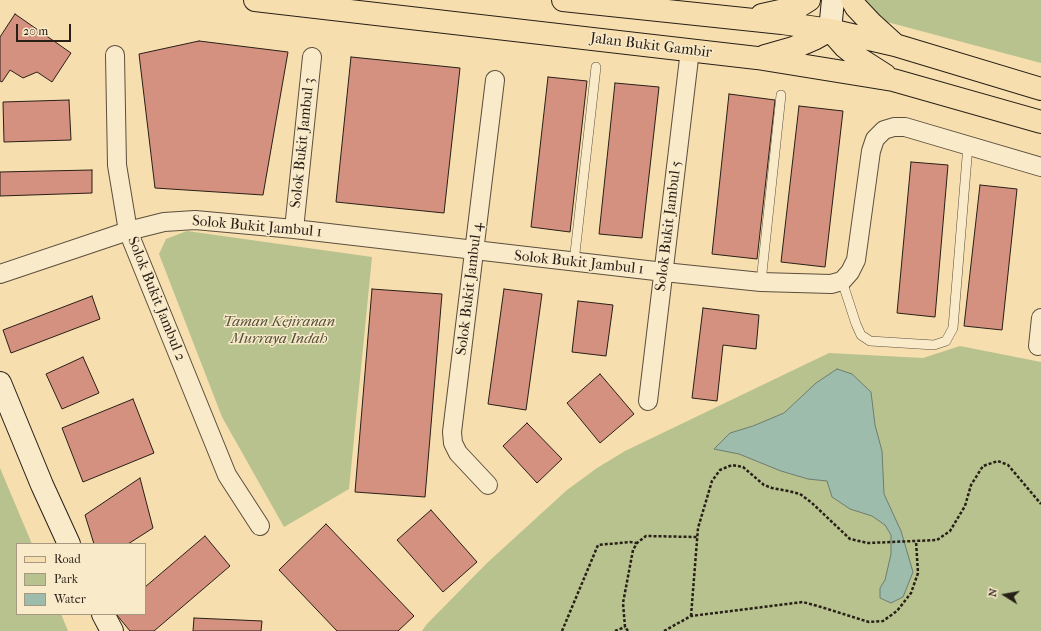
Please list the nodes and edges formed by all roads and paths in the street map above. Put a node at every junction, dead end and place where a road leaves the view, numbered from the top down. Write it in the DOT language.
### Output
graph roads {
  1 [pos="255,0"];
  2 [pos="563,0"];
  3 [pos="808,0"];
  4 [pos="833,0"];
  5 [pos="852,0"];
  6 [pos="745,19"];
  7 [pos="830,30"];
  8 [pos="895,45"];
  9 [pos="690,50"];
  10 [pos="115,55"];
  11 [pos="312,57"];
  12 [pos="757,58"];
  13 [pos="596,68"];
  14 [pos="495,80"];
  15 [pos="893,80"];
  16 [pos="1041,89"];
  17 [pos="781,95"];
  18 [pos="1041,122"];
  19 [pos="968,145"];
  20 [pos="1041,167"];
  21 [pos="294,230"];
  22 [pos="128,231"];
  23 [pos="475,251"];
  24 [pos="574,262"];
  25 [pos="664,272"];
  26 [pos="0,274"];
  27 [pos="842,281"];
  28 [pos="761,282"];
  29 [pos="1041,318"];
  30 [pos="1038,346"];
  31 [pos="0,383"];
  32 [pos="648,401"];
  33 [pos="488,486"];
  34 [pos="1041,504"];
  35 [pos="260,526"];
  36 [pos="697,537"];
  37 [pos="916,541"];
  38 [pos="69,543"];
  39 [pos="637,543"];
  40 [pos="104,615"];
  41 [pos="691,616"];
  42 [pos="625,627"];
  43 [pos="112,631"];
  44 [pos="562,631"];
  45 [pos="615,631"];
  46 [pos="628,631"];
  47 [pos="664,631"];
  1 -- 9 [label="main road, Jalan Bukit Gambir"];
  2 -- 6 [label="main road"];
  3 -- 6 [label="main road"];
  4 -- 7 [label="main road"];
  5 -- 8 [label="main road"];
  6 -- 7 [label="main road"];
  7 -- 8 [label="main road"];
  7 -- 12 [label="main road"];
  7 -- 15 [label="main road"];
  8 -- 16 [label="main road"];
  9 -- 12 [label="main road, Jalan Bukit Gambir"];
  9 -- 25 [label="street, Solok Bukit Jambul 5"];
  10 -- 22 [label="street, Solok Bukit Jambul 2"];
  11 -- 21 [label="street, Solok Bukit Jambul 3"];
  12 -- 15 [label="main road, Jalan Bukit Gambir"];
  13 -- 24 [label="lane"];
  14 -- 23 [label="street, Solok Bukit Jambul 4"];
  15 -- 18 [label="main road, Jalan Bukit Gambir"];
  17 -- 28 [label="lane"];
  19 -- 20 [label="street"];
  19 -- 27 [label="street"];
  19 -- 27 [label="lane"];
  21 -- 22 [label="street, Solok Bukit Jambul 1"];
  21 -- 23 [label="street, Solok Bukit Jambul 1"];
  22 -- 26 [label="street, Solok Bukit Jambul 1"];
  22 -- 35 [label="street, Solok Bukit Jambul 2"];
  23 -- 24 [label="street, Solok Bukit Jambul 1"];
  23 -- 33 [label="street, Solok Bukit Jambul 4"];
  24 -- 25 [label="street, Solok Bukit Jambul 1"];
  25 -- 28 [label="street, Solok Bukit Jambul 1"];
  25 -- 32 [label="street, Solok Bukit Jambul 5"];
  27 -- 28 [label="street, Solok Bukit Jambul 1"];
  29 -- 30 [label="street"];
  31 -- 38 [label="main road"];
  34 -- 37 [label="path"];
  36 -- 37 [label="path"];
  36 -- 39 [label="path"];
  36 -- 41 [label="path"];
  37 -- 41 [label="path"];
  39 -- 42 [label="path"];
  39 -- 44 [label="path"];
  40 -- 43 [label="main road"];
  41 -- 47 [label="path"];
  42 -- 45 [label="path"];
  42 -- 46 [label="path"];
}
